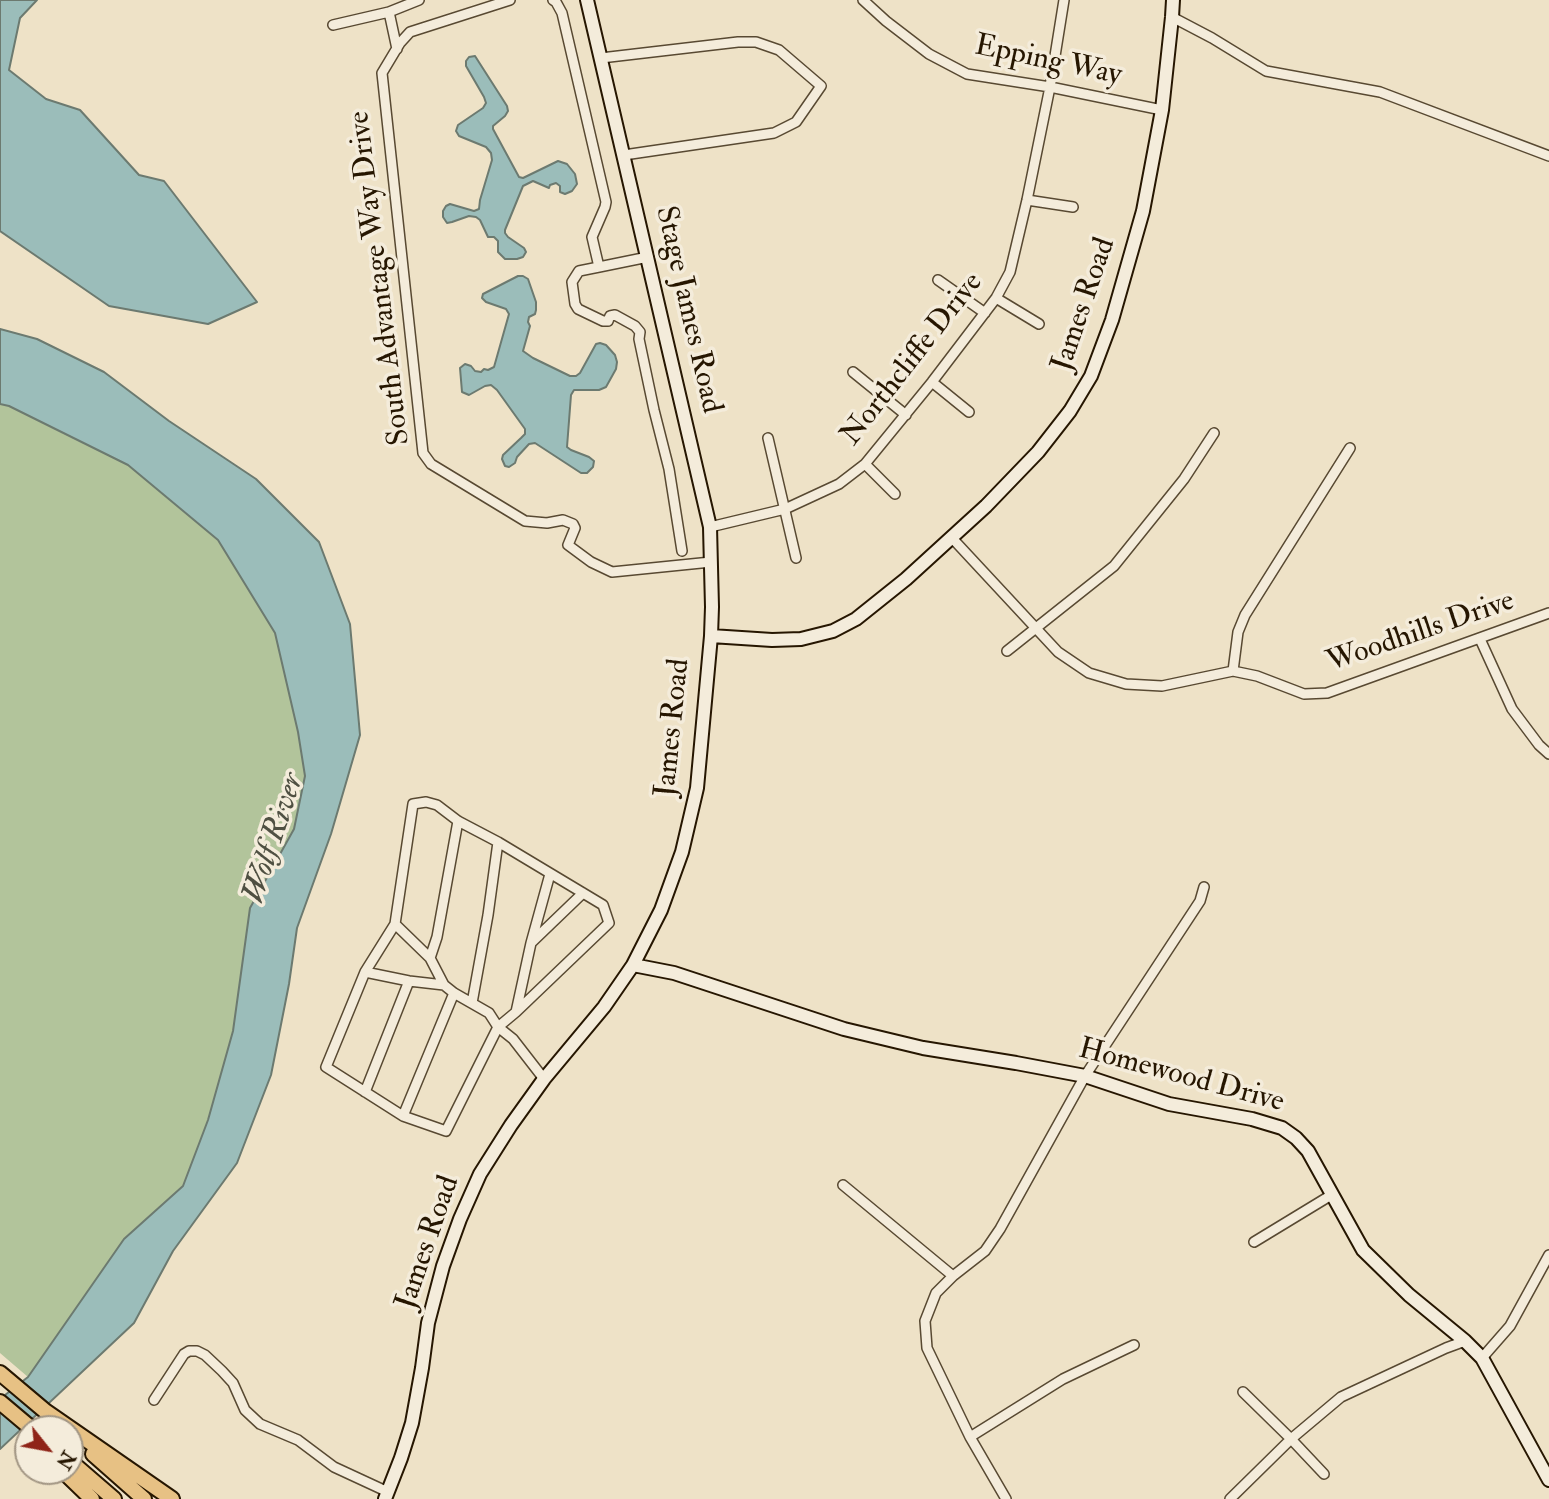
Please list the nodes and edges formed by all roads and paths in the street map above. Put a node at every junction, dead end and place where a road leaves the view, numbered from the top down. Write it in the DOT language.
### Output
graph roads {
  1 [pos="419,0"];
  2 [pos="510,0"];
  3 [pos="587,0"];
  4 [pos="863,0"];
  5 [pos="1064,0"];
  6 [pos="1173,0"];
  7 [pos="554,1"];
  8 [pos="389,12"];
  9 [pos="1172,17"];
  10 [pos="333,24"];
  11 [pos="397,48"];
  12 [pos="601,58"];
  13 [pos="1049,87"];
  14 [pos="1162,110"];
  15 [pos="624,155"];
  16 [pos="1549,156"];
  17 [pos="1027,201"];
  18 [pos="1073,207"];
  19 [pos="648,257"];
  20 [pos="599,267"];
  21 [pos="938,280"];
  22 [pos="996,298"];
  23 [pos="985,313"];
  24 [pos="1039,324"];
  25 [pos="853,372"];
  26 [pos="932,382"];
  27 [pos="969,412"];
  28 [pos="906,415"];
  29 [pos="1214,433"];
  30 [pos="768,438"];
  31 [pos="1350,448"];
  32 [pos="865,464"];
  33 [pos="894,494"];
  34 [pos="785,509"];
  35 [pos="710,527"];
  36 [pos="952,538"];
  37 [pos="682,551"];
  38 [pos="796,558"];
  39 [pos="711,562"];
  40 [pos="1549,613"];
  41 [pos="1035,628"];
  42 [pos="711,636"];
  43 [pos="1480,639"];
  44 [pos="1007,651"];
  45 [pos="1233,671"];
  46 [pos="1549,754"];
  47 [pos="458,821"];
  48 [pos="498,842"];
  49 [pos="550,874"];
  50 [pos="1204,887"];
  51 [pos="583,893"];
  52 [pos="395,924"];
  53 [pos="531,943"];
  54 [pos="430,958"];
  55 [pos="633,965"];
  56 [pos="365,972"];
  57 [pos="409,981"];
  58 [pos="444,985"];
  59 [pos="454,993"];
  60 [pos="472,1003"];
  61 [pos="516,1012"];
  62 [pos="498,1027"];
  63 [pos="1086,1076"];
  64 [pos="544,1079"];
  65 [pos="365,1092"];
  66 [pos="403,1116"];
  67 [pos="843,1185"];
  68 [pos="1333,1194"];
  69 [pos="1254,1242"];
  70 [pos="1549,1255"];
  71 [pos="953,1276"];
  72 [pos="1465,1341"];
  73 [pos="1134,1345"];
  74 [pos="1482,1358"];
  75 [pos="0,1373"];
  76 [pos="1243,1392"];
  77 [pos="154,1400"];
  78 [pos="0,1405"];
  79 [pos="45,1411"];
  80 [pos="49,1415"];
  81 [pos="14,1420"];
  82 [pos="970,1437"];
  83 [pos="1291,1438"];
  84 [pos="84,1444"];
  85 [pos="84,1473"];
  86 [pos="124,1474"];
  87 [pos="1324,1474"];
  88 [pos="1549,1480"];
  89 [pos="77,1485"];
  90 [pos="111,1496"];
  91 [pos="386,1496"];
  92 [pos="92,1499"];
  93 [pos="144,1499"];
  94 [pos="172,1499"];
  95 [pos="1006,1499"];
  96 [pos="1230,1499"];
  1 -- 8 [label="street"];
  2 -- 11 [label="street, South Advantage Way Drive"];
  3 -- 12 [label="street, Stage James Road"];
  4 -- 13 [label="street, Epping Way"];
  5 -- 13 [label="street, Northcliffe Drive"];
  6 -- 9 [label="street, James Road"];
  7 -- 20 [label="street"];
  8 -- 10 [label="street"];
  8 -- 11 [label="street"];
  9 -- 14 [label="street, James Road"];
  9 -- 16 [label="street"];
  11 -- 39 [label="street, South Advantage Way Drive"];
  12 -- 15 [label="street, Stage James Road"];
  12 -- 15 [label="street"];
  13 -- 14 [label="street, Epping Way"];
  13 -- 17 [label="street, Northcliffe Drive"];
  14 -- 36 [label="street, James Road"];
  15 -- 19 [label="street, Stage James Road"];
  17 -- 18 [label="street"];
  17 -- 22 [label="street, Northcliffe Drive"];
  19 -- 20 [label="street"];
  19 -- 35 [label="street, Stage James Road"];
  20 -- 37 [label="street"];
  21 -- 23 [label="street"];
  22 -- 23 [label="street, Northcliffe Drive"];
  22 -- 24 [label="street"];
  23 -- 26 [label="street, Northcliffe Drive"];
  25 -- 28 [label="street"];
  26 -- 27 [label="street"];
  26 -- 28 [label="street, Northcliffe Drive"];
  28 -- 32 [label="street, Northcliffe Drive"];
  29 -- 41 [label="street"];
  30 -- 34 [label="street"];
  31 -- 45 [label="street"];
  32 -- 33 [label="street"];
  32 -- 34 [label="street, Northcliffe Drive"];
  34 -- 35 [label="street, Northcliffe Drive"];
  34 -- 38 [label="street"];
  35 -- 39 [label="street, Stage James Road"];
  36 -- 41 [label="street, Woodhills Drive"];
  36 -- 42 [label="street, James Road"];
  39 -- 42 [label="street, Stage James Road"];
  40 -- 43 [label="street, Woodhills Drive"];
  41 -- 44 [label="street"];
  41 -- 45 [label="street, Woodhills Drive"];
  42 -- 55 [label="street, James Road"];
  43 -- 45 [label="street, Woodhills Drive"];
  43 -- 46 [label="street"];
  47 -- 48 [label="street"];
  47 -- 52 [label="street"];
  47 -- 54 [label="street"];
  48 -- 49 [label="street"];
  48 -- 60 [label="street"];
  49 -- 51 [label="street"];
  49 -- 53 [label="street"];
  50 -- 63 [label="street"];
  51 -- 53 [label="street"];
  51 -- 61 [label="street"];
  52 -- 54 [label="street"];
  52 -- 56 [label="street"];
  53 -- 61 [label="street"];
  54 -- 58 [label="street"];
  55 -- 63 [label="street, Homewood Drive"];
  55 -- 64 [label="street, James Road"];
  56 -- 57 [label="street"];
  56 -- 65 [label="street"];
  57 -- 58 [label="street"];
  57 -- 65 [label="street"];
  58 -- 59 [label="street"];
  59 -- 60 [label="street"];
  59 -- 66 [label="street"];
  60 -- 62 [label="street"];
  61 -- 62 [label="street"];
  62 -- 64 [label="street"];
  62 -- 66 [label="street"];
  63 -- 68 [label="street, Homewood Drive"];
  63 -- 71 [label="street"];
  64 -- 91 [label="street, James Road"];
  65 -- 66 [label="street"];
  67 -- 71 [label="street"];
  68 -- 69 [label="street"];
  68 -- 72 [label="street, Homewood Drive"];
  70 -- 74 [label="street"];
  71 -- 82 [label="street"];
  72 -- 74 [label="street, Homewood Drive"];
  72 -- 83 [label="street"];
  73 -- 82 [label="street"];
  74 -- 88 [label="street, Homewood Drive"];
  75 -- 79 [label="main road"];
  76 -- 83 [label="street"];
  77 -- 91 [label="street"];
  78 -- 81 [label="main road"];
  79 -- 80 [label="main road"];
  79 -- 86 [label="main road"];
  82 -- 95 [label="street"];
  83 -- 87 [label="street"];
  83 -- 96 [label="street"];
  84 -- 86 [label="main road"];
  85 -- 90 [label="main road"];
  86 -- 93 [label="main road"];
  86 -- 94 [label="main road"];
  89 -- 92 [label="main road"];
}
